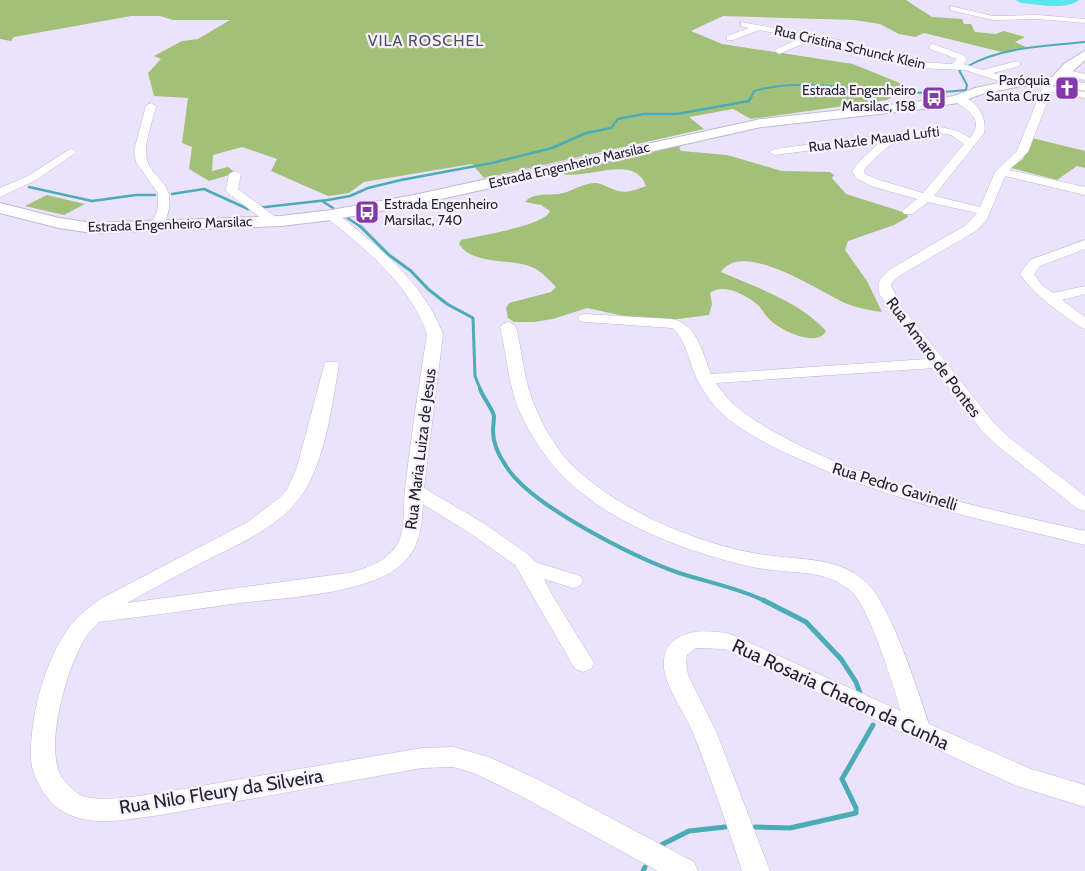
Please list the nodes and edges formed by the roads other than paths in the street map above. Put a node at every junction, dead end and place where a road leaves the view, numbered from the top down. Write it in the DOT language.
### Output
graph roads {
  1 [pos="953,8"];
  2 [pos="1085,21"];
  3 [pos="744,24"];
  4 [pos="758,27"];
  5 [pos="811,37"];
  6 [pos="730,38"];
  7 [pos="933,47"];
  8 [pos="779,51"];
  9 [pos="1083,58"];
  10 [pos="1017,64"];
  11 [pos="956,66"];
  12 [pos="985,72"];
  13 [pos="1085,77"];
  14 [pos="1056,79"];
  15 [pos="1018,82"];
  16 [pos="1085,87"];
  17 [pos="1085,95"];
  18 [pos="954,100"];
  19 [pos="151,106"];
  20 [pos="893,136"];
  21 [pos="971,143"];
  22 [pos="70,152"];
  23 [pos="775,152"];
  24 [pos="1001,172"];
  25 [pos="235,174"];
  26 [pos="1085,191"];
  27 [pos="0,193"];
  28 [pos="926,198"];
  29 [pos="0,208"];
  30 [pos="908,211"];
  31 [pos="983,211"];
  32 [pos="331,215"];
  33 [pos="273,221"];
  34 [pos="157,227"];
  35 [pos="1085,244"];
  36 [pos="1085,290"];
  37 [pos="1049,298"];
  38 [pos="585,318"];
  39 [pos="1085,324"];
  40 [pos="508,327"];
  41 [pos="937,363"];
  42 [pos="330,365"];
  43 [pos="706,379"];
  44 [pos="414,490"];
  45 [pos="1085,505"];
  46 [pos="1085,538"];
  47 [pos="528,567"];
  48 [pos="573,581"];
  49 [pos="93,615"];
  50 [pos="582,663"];
  51 [pos="919,731"];
  52 [pos="1085,796"];
  53 [pos="684,871"];
  54 [pos="756,871"];
  1 -- 2 [label="street"];
  3 -- 4 [label="street, Rua Cristina Schunck Klein"];
  4 -- 5 [label="street, Rua Cristina Schunck Klein"];
  4 -- 6 [label="street"];
  5 -- 8 [label="street"];
  5 -- 11 [label="street, Rua Cristina Schunck Klein"];
  7 -- 11 [label="street"];
  9 -- 14 [label="main road"];
  10 -- 12 [label="street"];
  11 -- 12 [label="street, Rua Cristina Schunck Klein"];
  12 -- 15 [label="street, Rua Cristina Schunck Klein"];
  13 -- 14 [label="street"];
  14 -- 15 [label="main road, Estrada Engenheiro Marsilac"];
  14 -- 16 [label="main road, Estrada Engenheiro Marsilac"];
  14 -- 17 [label="street"];
  14 -- 24 [label="street, Rua Amaro de Pontes"];
  15 -- 18 [label="main road, Estrada Engenheiro Marsilac"];
  18 -- 21 [label="street"];
  18 -- 32 [label="main road, Estrada Engenheiro Marsilac"];
  19 -- 34 [label="street"];
  20 -- 21 [label="street, Rua Nazle Mauad Lufti"];
  20 -- 23 [label="street, Rua Nazle Mauad Lufti"];
  20 -- 28 [label="street"];
  21 -- 28 [label="street"];
  22 -- 27 [label="street"];
  24 -- 26 [label="street"];
  24 -- 31 [label="street, Rua Amaro de Pontes"];
  25 -- 33 [label="street"];
  28 -- 30 [label="street"];
  28 -- 31 [label="street"];
  29 -- 34 [label="main road, Estrada Engenheiro Marsilac"];
  31 -- 41 [label="street, Rua Amaro de Pontes"];
  32 -- 33 [label="main road, Estrada Engenheiro Marsilac"];
  32 -- 44 [label="street, Rua Maria Luiza de Jesus"];
  33 -- 34 [label="main road, Estrada Engenheiro Marsilac"];
  35 -- 37 [label="street"];
  36 -- 37 [label="street"];
  37 -- 39 [label="street"];
  38 -- 43 [label="street, Rua Pedro Gavinelli"];
  40 -- 51 [label="street"];
  41 -- 43 [label="street"];
  41 -- 45 [label="street, Rua Amaro de Pontes"];
  42 -- 49 [label="street, Rua Nilo Fleury da Silveira"];
  43 -- 46 [label="street, Rua Pedro Gavinelli"];
  44 -- 47 [label="street"];
  44 -- 49 [label="street, Rua Maria Luiza de Jesus"];
  47 -- 48 [label="street"];
  47 -- 50 [label="street"];
  49 -- 53 [label="street, Rua Nilo Fleury da Silveira"];
  51 -- 52 [label="street, Rua Rosaria Chacon da Cunha"];
  51 -- 54 [label="street, Rua Rosaria Chacon da Cunha"];
}
